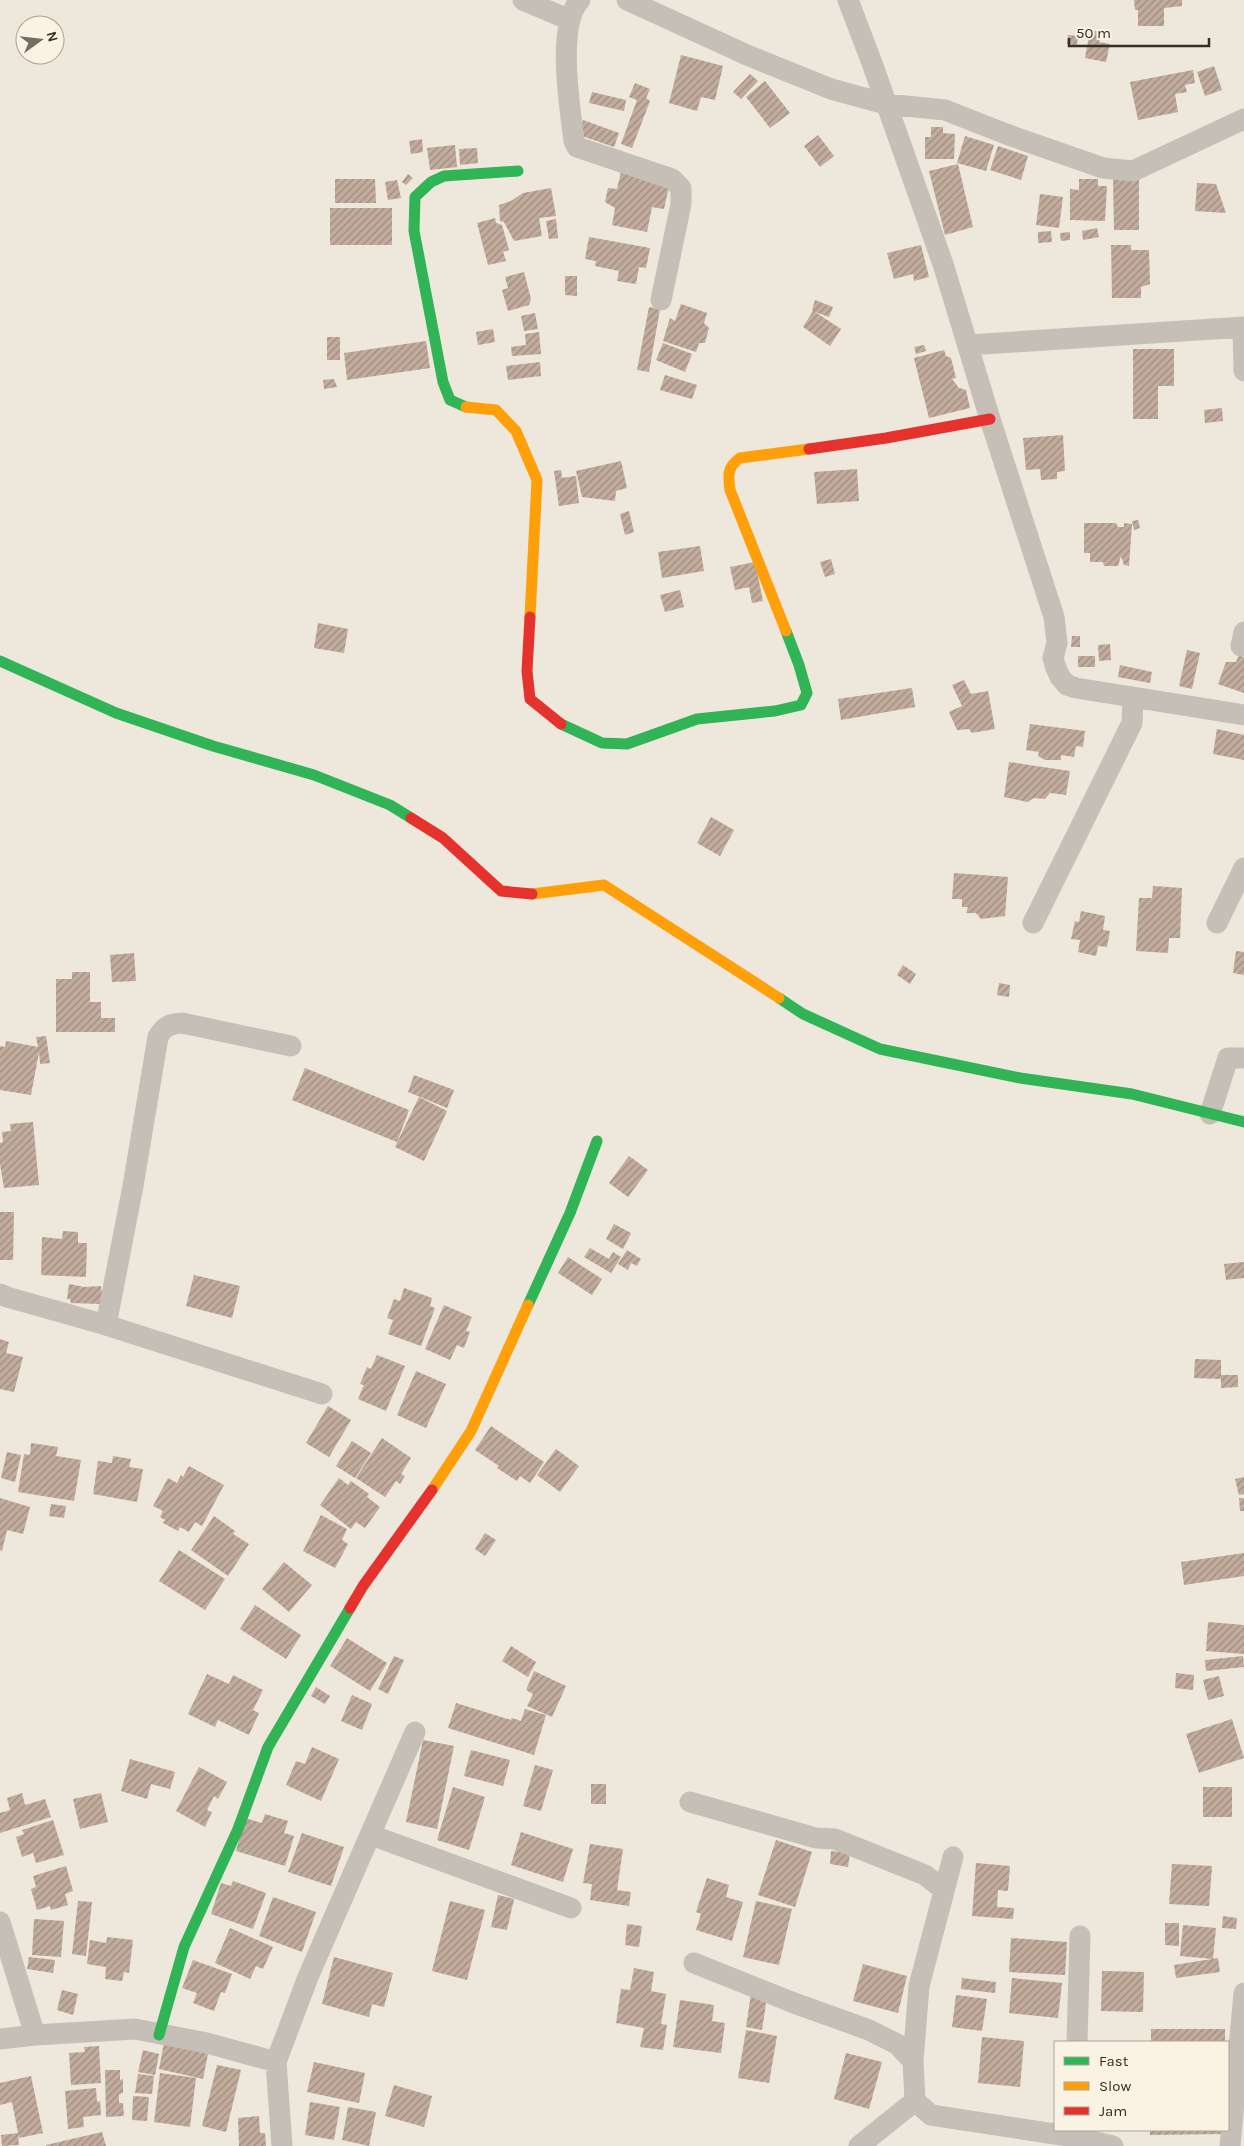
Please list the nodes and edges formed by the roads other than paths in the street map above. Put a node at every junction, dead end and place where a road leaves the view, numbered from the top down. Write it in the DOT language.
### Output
graph roads {
  1 [pos="523,0"];
  2 [pos="580,0"];
  3 [pos="627,0"];
  4 [pos="848,0"];
  5 [pos="570,20"];
  6 [pos="886,104"];
  7 [pos="1244,119"];
  8 [pos="518,171"];
  9 [pos="661,300"];
  10 [pos="1244,327"];
  11 [pos="968,345"];
  12 [pos="1244,371"];
  13 [pos="990,419"];
  14 [pos="0,661"];
  15 [pos="1133,698"];
  16 [pos="1244,715"];
  17 [pos="1244,868"];
  18 [pos="1033,923"];
  19 [pos="1217,923"];
  20 [pos="291,1046"];
  21 [pos="1244,1058"];
  22 [pos="1210,1114"];
  23 [pos="1244,1122"];
  24 [pos="597,1141"];
  25 [pos="0,1294"];
  26 [pos="106,1326"];
  27 [pos="322,1394"];
  28 [pos="415,1732"];
  29 [pos="690,1802"];
  30 [pos="371,1835"];
  31 [pos="953,1857"];
  32 [pos="944,1890"];
  33 [pos="571,1908"];
  34 [pos="0,1922"];
  35 [pos="1080,1936"];
  36 [pos="694,1963"];
  37 [pos="1244,1993"];
  38 [pos="35,2035"];
  39 [pos="159,2035"];
  40 [pos="0,2039"];
  41 [pos="1077,2041"];
  42 [pos="912,2061"];
  43 [pos="276,2062"];
  44 [pos="915,2101"];
  45 [pos="1054,2130"];
  46 [pos="1058,2131"];
  47 [pos="1074,2133"];
  48 [pos="282,2146"];
  49 [pos="859,2146"];
  50 [pos="1112,2146"];
  51 [pos="1230,2146"];
  1 -- 5 [label="street"];
  2 -- 5 [label="street"];
  3 -- 6 [label="street"];
  4 -- 6 [label="street"];
  5 -- 9 [label="street"];
  6 -- 7 [label="street"];
  6 -- 11 [label="street"];
  8 -- 13 [label="street"];
  10 -- 11 [label="street"];
  10 -- 12 [label="street"];
  11 -- 13 [label="street"];
  13 -- 15 [label="street"];
  14 -- 22 [label="street"];
  15 -- 16 [label="street"];
  15 -- 18 [label="street"];
  17 -- 19 [label="street"];
  20 -- 26 [label="street"];
  21 -- 22 [label="street"];
  22 -- 23 [label="street"];
  24 -- 39 [label="street"];
  25 -- 26 [label="street"];
  26 -- 27 [label="street"];
  28 -- 30 [label="street"];
  29 -- 32 [label="street"];
  30 -- 33 [label="street"];
  30 -- 43 [label="street"];
  31 -- 32 [label="street"];
  32 -- 42 [label="street"];
  34 -- 38 [label="street"];
  35 -- 41 [label="street"];
  36 -- 42 [label="street"];
  37 -- 51 [label="street"];
  38 -- 39 [label="street"];
  38 -- 40 [label="street"];
  39 -- 43 [label="street"];
  42 -- 44 [label="street"];
  43 -- 48 [label="street"];
  44 -- 45 [label="street"];
  44 -- 49 [label="street"];
  46 -- 47 [label="street"];
  47 -- 50 [label="street"];
}
